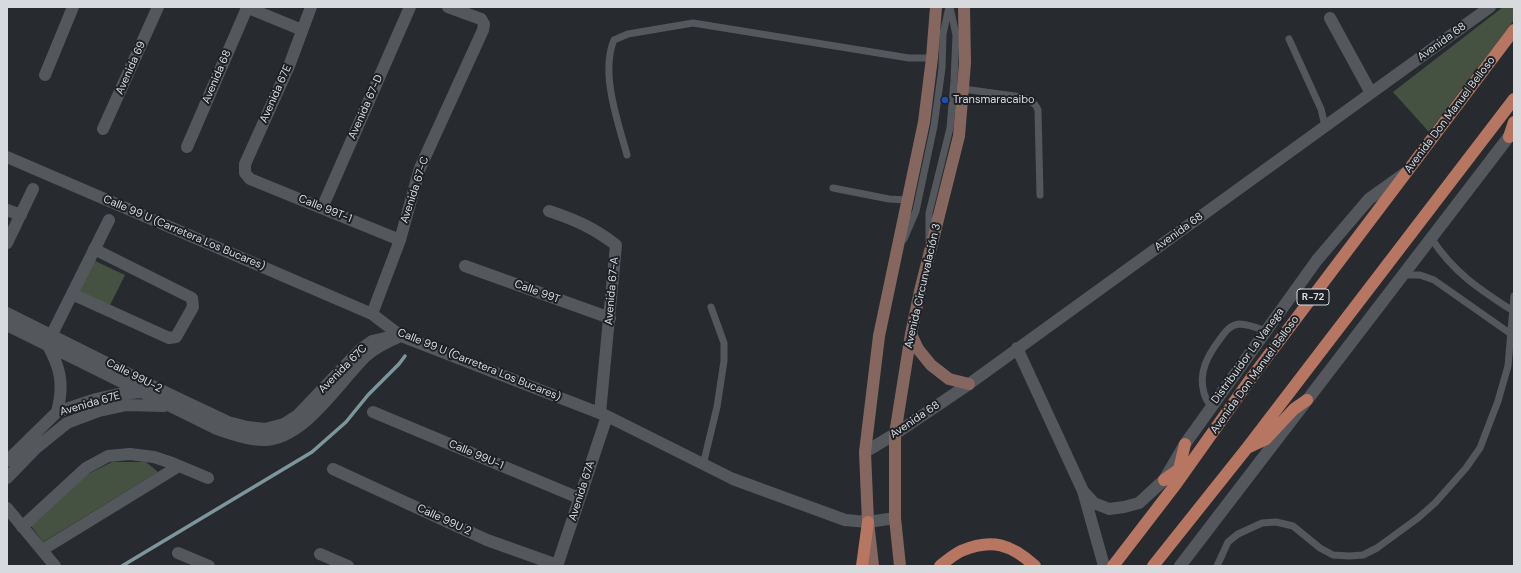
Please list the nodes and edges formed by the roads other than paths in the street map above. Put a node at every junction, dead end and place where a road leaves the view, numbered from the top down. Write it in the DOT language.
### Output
graph roads {
  1 [pos="73,7"];
  2 [pos="158,7"];
  3 [pos="247,7"];
  4 [pos="312,7"];
  5 [pos="410,7"];
  6 [pos="448,7"];
  7 [pos="936,7"];
  8 [pos="949,7"];
  9 [pos="964,7"];
  10 [pos="1490,7"];
  11 [pos="1330,18"];
  12 [pos="302,30"];
  13 [pos="1514,30"];
  14 [pos="1289,39"];
  15 [pos="932,58"];
  16 [pos="45,75"];
  17 [pos="963,89"];
  18 [pos="1371,93"];
  19 [pos="1514,99"];
  20 [pos="1514,122"];
  21 [pos="1326,126"];
  22 [pos="103,129"];
  23 [pos="1512,133"];
  24 [pos="187,147"];
  25 [pos="628,154"];
  26 [pos="7,157"];
  27 [pos="1408,170"];
  28 [pos="250,180"];
  29 [pos="833,188"];
  30 [pos="33,189"];
  31 [pos="1040,195"];
  32 [pos="907,200"];
  33 [pos="322,208"];
  34 [pos="7,210"];
  35 [pos="549,211"];
  36 [pos="20,215"];
  37 [pos="109,220"];
  38 [pos="1431,238"];
  39 [pos="400,240"];
  40 [pos="7,243"];
  41 [pos="94,249"];
  42 [pos="896,256"];
  43 [pos="928,258"];
  44 [pos="465,266"];
  45 [pos="1403,274"];
  46 [pos="72,294"];
  47 [pos="1514,296"];
  48 [pos="711,308"];
  49 [pos="1513,312"];
  50 [pos="7,313"];
  51 [pos="372,314"];
  52 [pos="610,318"];
  53 [pos="7,325"];
  54 [pos="1266,331"];
  55 [pos="911,334"];
  56 [pos="1511,334"];
  57 [pos="401,336"];
  58 [pos="49,339"];
  59 [pos="1017,348"];
  60 [pos="969,384"];
  61 [pos="142,392"];
  62 [pos="168,393"];
  63 [pos="1307,400"];
  64 [pos="170,406"];
  65 [pos="1211,407"];
  66 [pos="57,412"];
  67 [pos="374,412"];
  68 [pos="604,415"];
  69 [pos="266,434"];
  70 [pos="895,434"];
  71 [pos="1185,444"];
  72 [pos="1248,448"];
  73 [pos="865,452"];
  74 [pos="7,461"];
  75 [pos="1192,461"];
  76 [pos="703,465"];
  77 [pos="179,466"];
  78 [pos="333,469"];
  79 [pos="1179,469"];
  80 [pos="7,478"];
  81 [pos="208,478"];
  82 [pos="1164,480"];
  83 [pos="1176,484"];
  84 [pos="1083,491"];
  85 [pos="579,498"];
  86 [pos="7,508"];
  87 [pos="895,518"];
  88 [pos="868,522"];
  89 [pos="22,527"];
  90 [pos="1169,546"];
  91 [pos="42,550"];
  92 [pos="178,553"];
  93 [pos="320,554"];
  94 [pos="55,566"];
  95 [pos="210,566"];
  96 [pos="348,566"];
  97 [pos="557,566"];
  98 [pos="862,566"];
  99 [pos="873,566"];
  100 [pos="900,566"];
  101 [pos="940,566"];
  102 [pos="1035,566"];
  103 [pos="1104,566"];
  104 [pos="1113,566"];
  105 [pos="1153,566"];
  106 [pos="1161,566"];
  107 [pos="1180,566"];
  108 [pos="1217,566"];
  1 -- 16 [label="street"];
  2 -- 22 [label="street, Avenida 69"];
  3 -- 12 [label="street"];
  3 -- 24 [label="street, Avenida 68"];
  4 -- 12 [label="street, Avenida 67E"];
  5 -- 33 [label="street, Avenida 67-D"];
  6 -- 39 [label="street, Avenida 67-C"];
  7 -- 15 [label="main road"];
  8 -- 42 [label="lane"];
  8 -- 43 [label="lane"];
  9 -- 17 [label="main road, Avenida Circunvalación 3"];
  10 -- 18 [label="street, Avenida 68"];
  11 -- 18 [label="street"];
  12 -- 28 [label="street, Avenida 67E"];
  13 -- 27 [label="main road, Avenida Don Manuel Belloso / R-72"];
  14 -- 21 [label="lane"];
  15 -- 25 [label="lane"];
  15 -- 32 [label="main road"];
  17 -- 31 [label="lane"];
  17 -- 43 [label="main road, Avenida Circunvalación 3"];
  18 -- 21 [label="street, Avenida 68"];
  19 -- 72 [label="main road"];
  20 -- 23 [label="main road"];
  21 -- 59 [label="street, Avenida 68"];
  23 -- 38 [label="street"];
  26 -- 51 [label="street, Calle 99 U (Carretera Los Bucares)"];
  27 -- 54 [label="street, Distribuidor La Vanega"];
  27 -- 75 [label="main road, Avenida Don Manuel Belloso / R-72"];
  28 -- 33 [label="street, Calle 99T-1"];
  29 -- 32 [label="lane"];
  30 -- 36 [label="street"];
  32 -- 42 [label="main road"];
  33 -- 39 [label="street, Calle 99T-1"];
  34 -- 36 [label="street"];
  35 -- 52 [label="street, Avenida 67-A"];
  36 -- 40 [label="street"];
  37 -- 41 [label="street"];
  38 -- 45 [label="street"];
  38 -- 49 [label="lane"];
  39 -- 51 [label="street, Avenida 67-C"];
  41 -- 46 [label="street"];
  41 -- 46 [label="street"];
  42 -- 73 [label="main road"];
  43 -- 55 [label="main road, Avenida Circunvalación 3"];
  44 -- 52 [label="street, Calle 99T"];
  45 -- 56 [label="lane"];
  45 -- 63 [label="street"];
  46 -- 58 [label="street"];
  47 -- 49 [label="lane"];
  48 -- 76 [label="lane"];
  49 -- 56 [label="lane"];
  50 -- 58 [label="street, Calle 99U-2"];
  51 -- 57 [label="street, Calle 99 U (Carretera Los Bucares)"];
  52 -- 68 [label="street, Avenida 67-A"];
  53 -- 58 [label="street, Calle 99U-2"];
  54 -- 65 [label="street, Distribuidor La Vanega"];
  54 -- 65 [label="lane"];
  55 -- 60 [label="main road"];
  55 -- 70 [label="main road, Avenida Circunvalación 3"];
  56 -- 108 [label="lane"];
  57 -- 68 [label="street, Calle 99 U (Carretera Los Bucares)"];
  57 -- 69 [label="street, Avenida 67C"];
  58 -- 61 [label="street, Calle 99U-2"];
  58 -- 62 [label="street, Calle 99U-2"];
  58 -- 66 [label="street"];
  59 -- 60 [label="street, Avenida 68"];
  59 -- 84 [label="street, Distribuidor La Vanega"];
  60 -- 70 [label="street, Avenida 68"];
  61 -- 62 [label="street, Avenida 67E"];
  61 -- 64 [label="street, Calle 99U-2"];
  61 -- 66 [label="street, Avenida 67E"];
  62 -- 69 [label="street, Calle 99U-2"];
  63 -- 72 [label="main road"];
  63 -- 107 [label="street"];
  64 -- 69 [label="street, Calle 99U-2"];
  64 -- 80 [label="street, Avenida 67E"];
  65 -- 71 [label="street, Distribuidor La Vanega"];
  66 -- 74 [label="street, Avenida 67E"];
  67 -- 85 [label="street, Calle 99U-1"];
  68 -- 76 [label="street, Calle 99 U (Carretera Los Bucares)"];
  68 -- 85 [label="street, Avenida 67A"];
  70 -- 73 [label="street, Avenida 68"];
  70 -- 87 [label="main road, Avenida Circunvalación 3"];
  71 -- 79 [label="main road"];
  71 -- 82 [label="street, Distribuidor La Vanega"];
  72 -- 90 [label="main road"];
  73 -- 88 [label="main road"];
  75 -- 79 [label="main road"];
  75 -- 83 [label="main road, Avenida Don Manuel Belloso / R-72"];
  76 -- 88 [label="street, Calle 99 U (Carretera Los Bucares)"];
  77 -- 81 [label="street"];
  77 -- 89 [label="street"];
  77 -- 91 [label="street"];
  78 -- 97 [label="street, Calle 99U 2"];
  79 -- 82 [label="main road"];
  79 -- 83 [label="main road"];
  82 -- 84 [label="street, Distribuidor La Vanega"];
  83 -- 104 [label="main road, Avenida Don Manuel Belloso / R-72"];
  84 -- 103 [label="street, Distribuidor La Vanega"];
  85 -- 97 [label="street, Avenida 67A"];
  86 -- 89 [label="street"];
  87 -- 88 [label="street, Calle 99 U (Carretera Los Bucares)"];
  87 -- 100 [label="main road, Avenida Circunvalación 3"];
  88 -- 98 [label="main road"];
  88 -- 99 [label="main road"];
  89 -- 91 [label="street"];
  90 -- 105 [label="main road"];
  90 -- 106 [label="main road"];
  91 -- 94 [label="street"];
  92 -- 95 [label="street"];
  93 -- 96 [label="street"];
  101 -- 102 [label="main road"];
}
